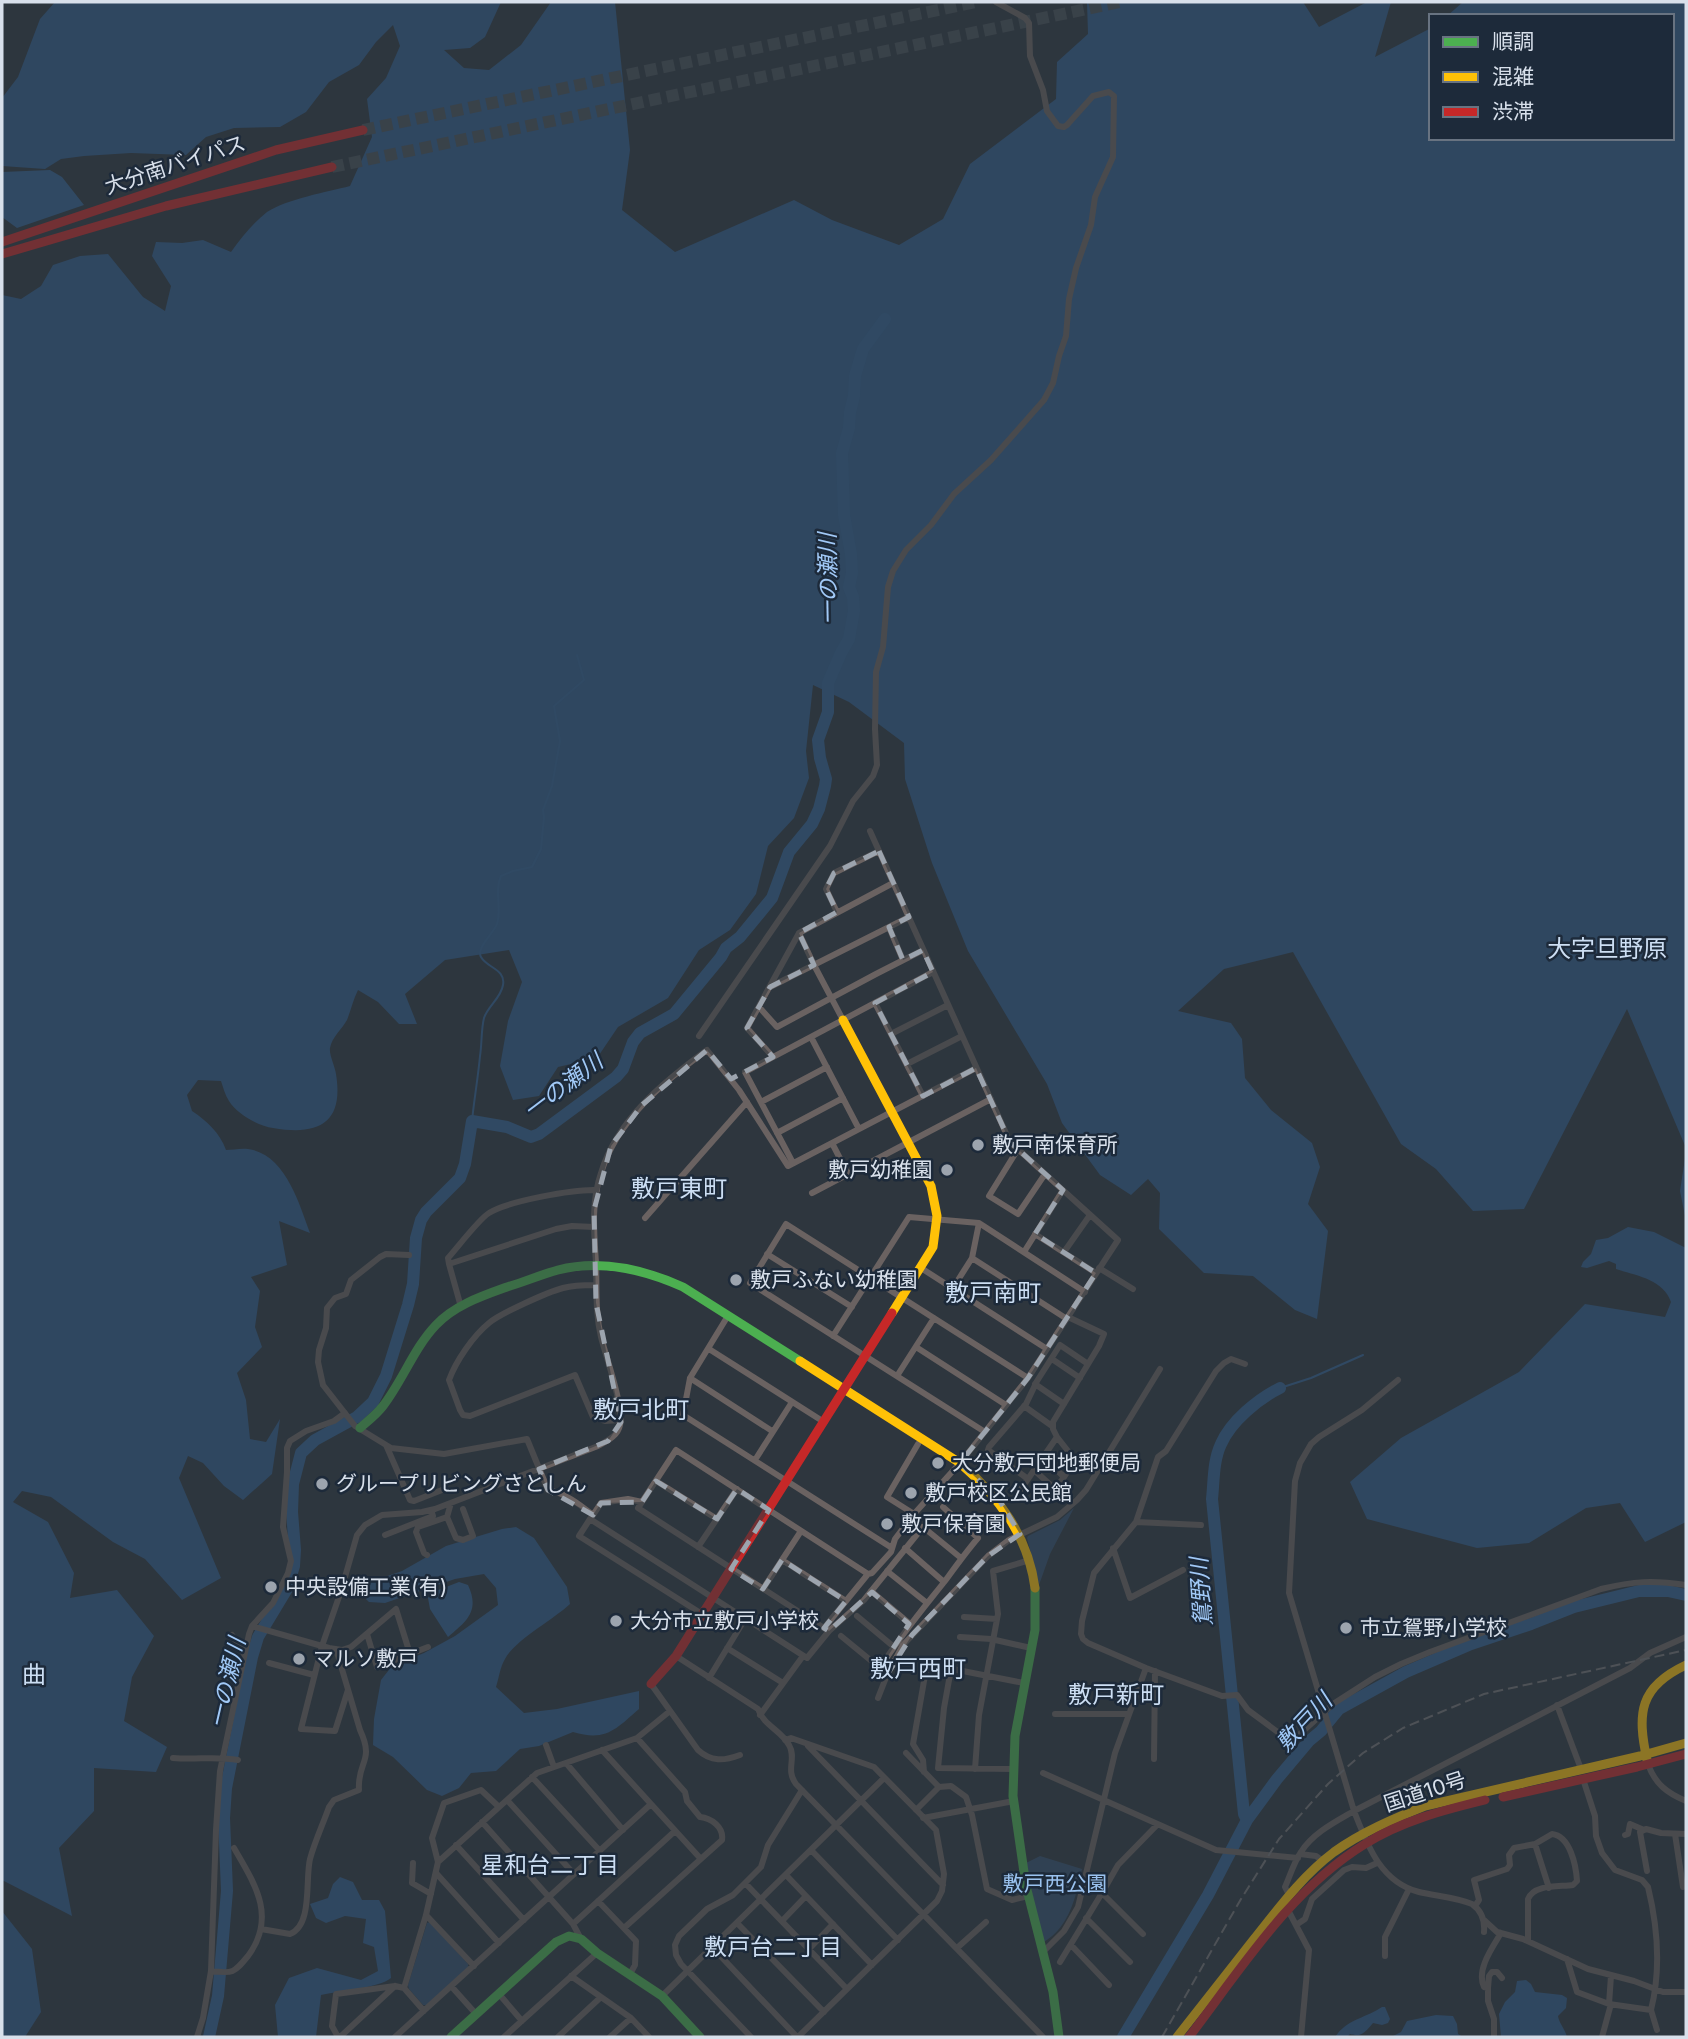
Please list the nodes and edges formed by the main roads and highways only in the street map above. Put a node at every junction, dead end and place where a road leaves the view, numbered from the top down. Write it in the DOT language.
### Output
graph roads {
  1 [pos="363,130"];
  2 [pos="332,167"];
  3 [pos="2,241"];
  4 [pos="2,256"];
  5 [pos="843,1020"];
  6 [pos="845,1389"];
  7 [pos="358,1427"];
  8 [pos="1686,1665"];
  9 [pos="652,1684"];
  10 [pos="1686,1743"];
  11 [pos="1686,1754"];
  12 [pos="1647,1759"];
  13 [pos="1365,1838"];
  14 [pos="1193,2035"];
  15 [pos="451,2037"];
  16 [pos="701,2037"];
  17 [pos="1059,2037"];
  18 [pos="1177,2037"];
  1 -- 3 [label="main road, 大分南バイパス"];
  2 -- 4 [label="main road, 大分南バイパス"];
  5 -- 6 [label="main road"];
  6 -- 7 [label="main road"];
  6 -- 9 [label="main road"];
  6 -- 17 [label="main road"];
  8 -- 12 [label="main road"];
  10 -- 12 [label="main road, 国道10号"];
  11 -- 12 [label="main road, 国道10号"];
  12 -- 13 [label="main road, 国道10号"];
  13 -- 14 [label="main road, 国道10号"];
  13 -- 18 [label="main road, 国道10号"];
  15 -- 16 [label="main road"];
}
